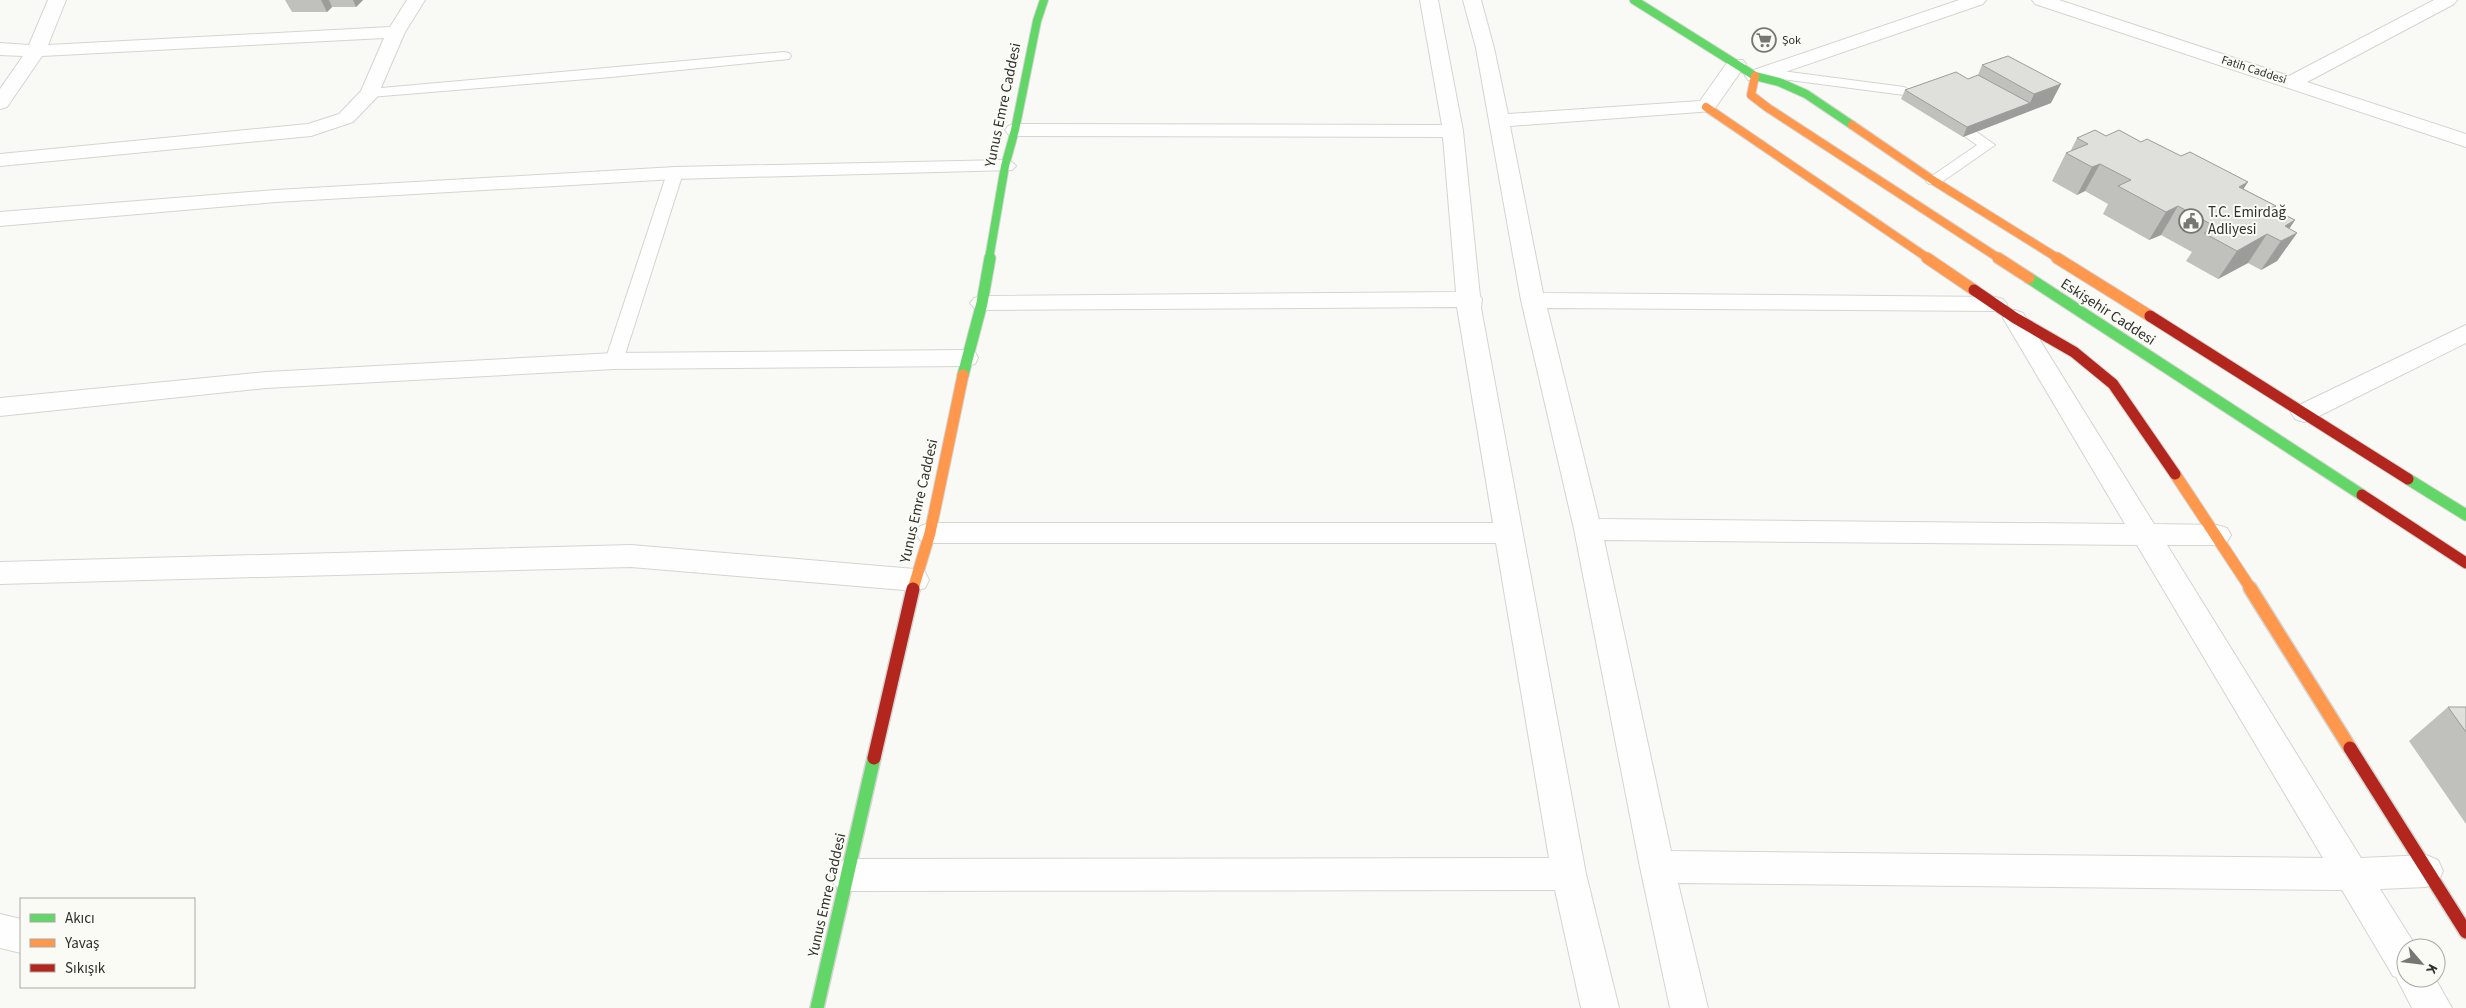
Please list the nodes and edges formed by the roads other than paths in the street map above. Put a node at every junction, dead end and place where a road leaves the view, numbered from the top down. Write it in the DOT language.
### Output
graph roads {
  1 [pos="57,0"];
  2 [pos="416,0"];
  3 [pos="1044,0"];
  4 [pos="1429,0"];
  5 [pos="1472,0"];
  6 [pos="1634,0"];
  7 [pos="1977,0"];
  8 [pos="2041,0"];
  9 [pos="2448,0"];
  10 [pos="396,32"];
  11 [pos="0,49"];
  12 [pos="36,51"];
  13 [pos="784,56"];
  14 [pos="1736,64"];
  15 [pos="1755,76"];
  16 [pos="2290,83"];
  17 [pos="1904,91"];
  18 [pos="370,93"];
  19 [pos="0,103"];
  20 [pos="1706,107"];
  21 [pos="1498,121"];
  22 [pos="1962,128"];
  23 [pos="1016,130"];
  24 [pos="1453,131"];
  25 [pos="2466,141"];
  26 [pos="0,160"];
  27 [pos="1005,166"];
  28 [pos="675,173"];
  29 [pos="1934,181"];
  30 [pos="0,219"];
  31 [pos="1470,300"];
  32 [pos="1533,300"];
  33 [pos="982,303"];
  34 [pos="2005,311"];
  35 [pos="2466,333"];
  36 [pos="966,358"];
  37 [pos="614,361"];
  38 [pos="0,407"];
  39 [pos="2304,413"];
  40 [pos="2466,515"];
  41 [pos="1588,529"];
  42 [pos="930,533"];
  43 [pos="1510,533"];
  44 [pos="2217,535"];
  45 [pos="2147,536"];
  46 [pos="2466,563"];
  47 [pos="0,573"];
  48 [pos="915,580"];
  49 [pos="1657,867"];
  50 [pos="2426,871"];
  51 [pos="1569,874"];
  52 [pos="2352,874"];
  53 [pos="847,875"];
  54 [pos="0,931"];
  55 [pos="2466,932"];
  56 [pos="20,936"];
  57 [pos="2396,947"];
  58 [pos="2420,988"];
  59 [pos="817,1008"];
  60 [pos="1600,1008"];
  61 [pos="1689,1008"];
  62 [pos="2433,1008"];
  1 -- 12 [label="street"];
  2 -- 10 [label="street"];
  3 -- 23 [label="street, Yunus Emre Caddesi"];
  4 -- 24 [label="street"];
  5 -- 21 [label="street"];
  6 -- 14 [label="street, Eskişehir Caddesi"];
  7 -- 15 [label="street"];
  8 -- 16 [label="street, Fatih Caddesi"];
  9 -- 16 [label="street"];
  10 -- 12 [label="street"];
  10 -- 18 [label="street"];
  11 -- 12 [label="street"];
  12 -- 19 [label="street"];
  13 -- 18 [label="lane"];
  14 -- 15 [label="street, Eskişehir Caddesi"];
  14 -- 20 [label="street"];
  15 -- 17 [label="lane"];
  15 -- 29 [label="street, Eskişehir Caddesi"];
  15 -- 46 [label="street, Eskişehir Caddesi"];
  16 -- 25 [label="street, Fatih Caddesi"];
  18 -- 26 [label="street"];
  20 -- 21 [label="street"];
  20 -- 34 [label="street"];
  21 -- 32 [label="street"];
  22 -- 29 [label="lane"];
  23 -- 24 [label="street"];
  23 -- 27 [label="street, Yunus Emre Caddesi"];
  24 -- 31 [label="street"];
  27 -- 28 [label="street"];
  27 -- 33 [label="street, Yunus Emre Caddesi"];
  28 -- 30 [label="street"];
  28 -- 37 [label="lane"];
  29 -- 39 [label="street, Eskişehir Caddesi"];
  31 -- 33 [label="street"];
  31 -- 43 [label="street"];
  32 -- 34 [label="street"];
  32 -- 41 [label="street"];
  33 -- 36 [label="street, Yunus Emre Caddesi"];
  34 -- 44 [label="street"];
  34 -- 45 [label="street"];
  35 -- 39 [label="street"];
  36 -- 37 [label="street"];
  36 -- 42 [label="street, Yunus Emre Caddesi"];
  37 -- 38 [label="street"];
  39 -- 40 [label="street, Eskişehir Caddesi"];
  41 -- 45 [label="street"];
  41 -- 49 [label="street"];
  42 -- 43 [label="street"];
  42 -- 48 [label="street, Yunus Emre Caddesi"];
  43 -- 51 [label="street"];
  44 -- 45 [label="street"];
  44 -- 50 [label="street"];
  45 -- 52 [label="street"];
  47 -- 48 [label="street"];
  48 -- 53 [label="street, Yunus Emre Caddesi"];
  49 -- 52 [label="street"];
  49 -- 61 [label="street"];
  50 -- 52 [label="street"];
  50 -- 55 [label="street"];
  51 -- 53 [label="street"];
  51 -- 60 [label="street"];
  52 -- 57 [label="street"];
  53 -- 59 [label="street, Yunus Emre Caddesi"];
  54 -- 56 [label="street"];
  58 -- 62 [label="street"];
}
